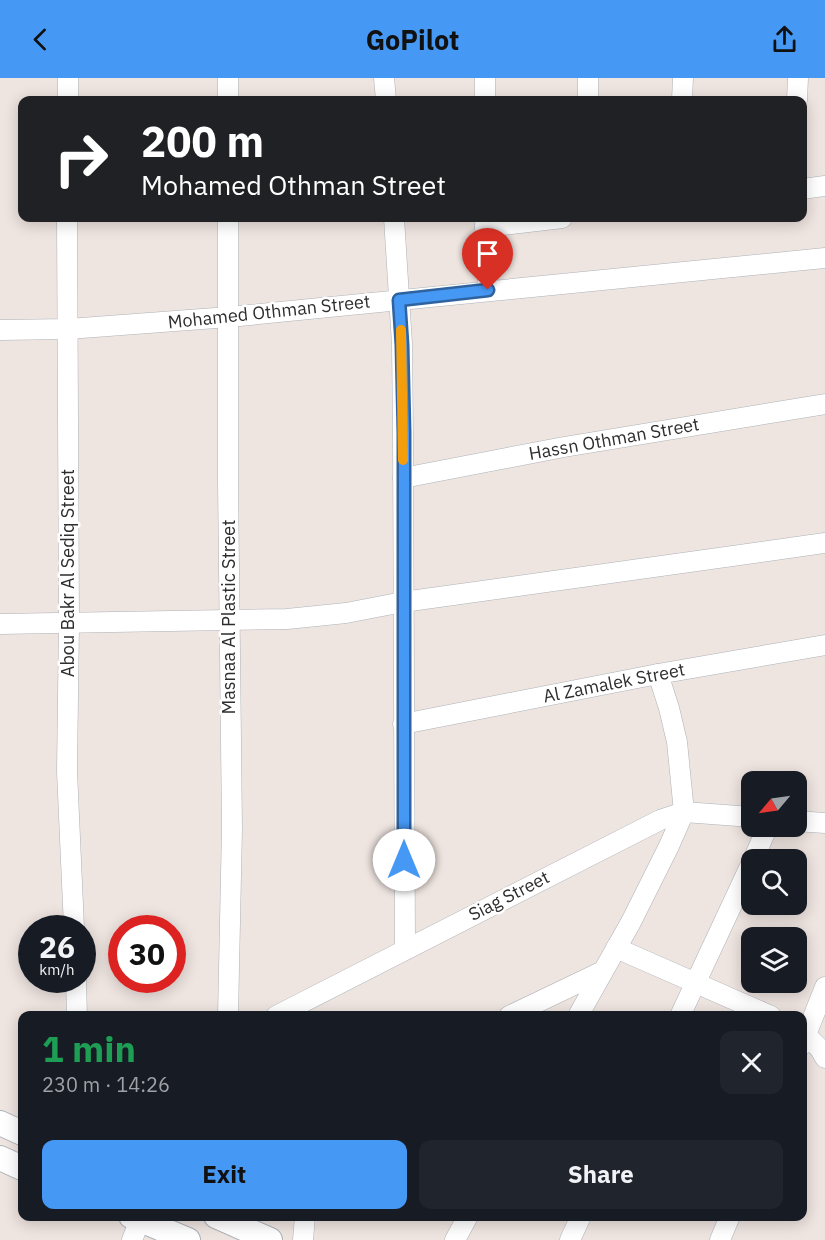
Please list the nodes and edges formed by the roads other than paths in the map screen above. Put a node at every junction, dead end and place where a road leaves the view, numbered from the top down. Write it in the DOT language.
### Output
graph roads {
  1 [pos="68,78"];
  2 [pos="228,78"];
  3 [pos="384,78"];
  4 [pos="484,78"];
  5 [pos="588,78"];
  6 [pos="683,78"];
  7 [pos="798,78"];
  8 [pos="68,96"];
  9 [pos="228,96"];
  10 [pos="386,96"];
  11 [pos="485,96"];
  12 [pos="588,96"];
  13 [pos="682,96"];
  14 [pos="797,96"];
  15 [pos="825,186"];
  16 [pos="807,188"];
  17 [pos="67,222"];
  18 [pos="228,222"];
  19 [pos="394,222"];
  20 [pos="485,222"];
  21 [pos="825,258"];
  22 [pos="488,290"];
  23 [pos="399,300"];
  24 [pos="229,317"];
  25 [pos="68,329"];
  26 [pos="0,330"];
  27 [pos="825,404"];
  28 [pos="403,478"];
  29 [pos="825,543"];
  30 [pos="403,602"];
  31 [pos="229,621"];
  32 [pos="69,623"];
  33 [pos="0,624"];
  34 [pos="825,645"];
  35 [pos="658,674"];
  36 [pos="403,724"];
  37 [pos="684,812"];
  38 [pos="741,816"];
  39 [pos="807,822"];
  40 [pos="825,823"];
  41 [pos="741,885"];
  42 [pos="73,915"];
  43 [pos="616,948"];
  44 [pos="405,950"];
  45 [pos="603,971"];
  46 [pos="696,983"];
  47 [pos="825,987"];
  48 [pos="77,993"];
  49 [pos="80,1011"];
  50 [pos="228,1011"];
  51 [pos="286,1011"];
  52 [pos="519,1011"];
  53 [pos="581,1011"];
  54 [pos="682,1011"];
  55 [pos="760,1011"];
  56 [pos="807,1029"];
  57 [pos="807,1038"];
  58 [pos="825,1058"];
  59 [pos="0,1123"];
  60 [pos="18,1131"];
  61 [pos="0,1158"];
  62 [pos="18,1166"];
  63 [pos="227,1221"];
  64 [pos="305,1221"];
  65 [pos="465,1221"];
  66 [pos="579,1221"];
  67 [pos="728,1221"];
  68 [pos="134,1226"];
  69 [pos="188,1240"];
  70 [pos="270,1240"];
  71 [pos="303,1240"];
  72 [pos="455,1240"];
  73 [pos="570,1240"];
  74 [pos="720,1240"];
  1 -- 8 [label="street"];
  2 -- 9 [label="street"];
  3 -- 10 [label="street"];
  4 -- 11 [label="street"];
  5 -- 12 [label="street"];
  6 -- 13 [label="street"];
  7 -- 14 [label="street"];
  15 -- 16 [label="street"];
  17 -- 25 [label="street, Abou Bakr Al Sediq Street"];
  18 -- 24 [label="street, Masnaa Al Plastic Street"];
  19 -- 23 [label="street"];
  20 -- 22 [label="street"];
  21 -- 22 [label="street, Mohamed Othman Street"];
  22 -- 23 [label="street, Mohamed Othman Street"];
  23 -- 24 [label="street, Mohamed Othman Street"];
  23 -- 28 [label="street"];
  24 -- 25 [label="street, Mohamed Othman Street"];
  24 -- 31 [label="street, Masnaa Al Plastic Street"];
  25 -- 26 [label="street, Mohamed Othman Street"];
  25 -- 32 [label="street, Abou Bakr Al Sediq Street"];
  27 -- 28 [label="street, Hassn Othman Street"];
  28 -- 30 [label="street"];
  29 -- 30 [label="street"];
  30 -- 31 [label="street"];
  30 -- 36 [label="street"];
  31 -- 32 [label="street"];
  31 -- 50 [label="street, Masnaa Al Plastic Street"];
  32 -- 33 [label="street"];
  32 -- 42 [label="street, Abou Bakr Al Sediq Street"];
  34 -- 35 [label="street, Al Zamalek Street"];
  35 -- 36 [label="street, Al Zamalek Street"];
  35 -- 37 [label="street"];
  36 -- 44 [label="street"];
  37 -- 38 [label="street, Siag Street"];
  37 -- 43 [label="street"];
  37 -- 44 [label="street, Siag Street"];
  39 -- 40 [label="street"];
  41 -- 46 [label="street"];
  43 -- 45 [label="street"];
  43 -- 46 [label="street"];
  44 -- 51 [label="street, Siag Street"];
  45 -- 52 [label="street"];
  45 -- 53 [label="street"];
  46 -- 54 [label="street"];
  46 -- 55 [label="street"];
  47 -- 56 [label="street"];
  48 -- 49 [label="street"];
  57 -- 58 [label="street"];
  59 -- 60 [label="street"];
  61 -- 62 [label="street"];
  63 -- 70 [label="street"];
  64 -- 71 [label="street"];
  65 -- 72 [label="street"];
  66 -- 73 [label="street"];
  67 -- 74 [label="street"];
  68 -- 69 [label="street"];
}
